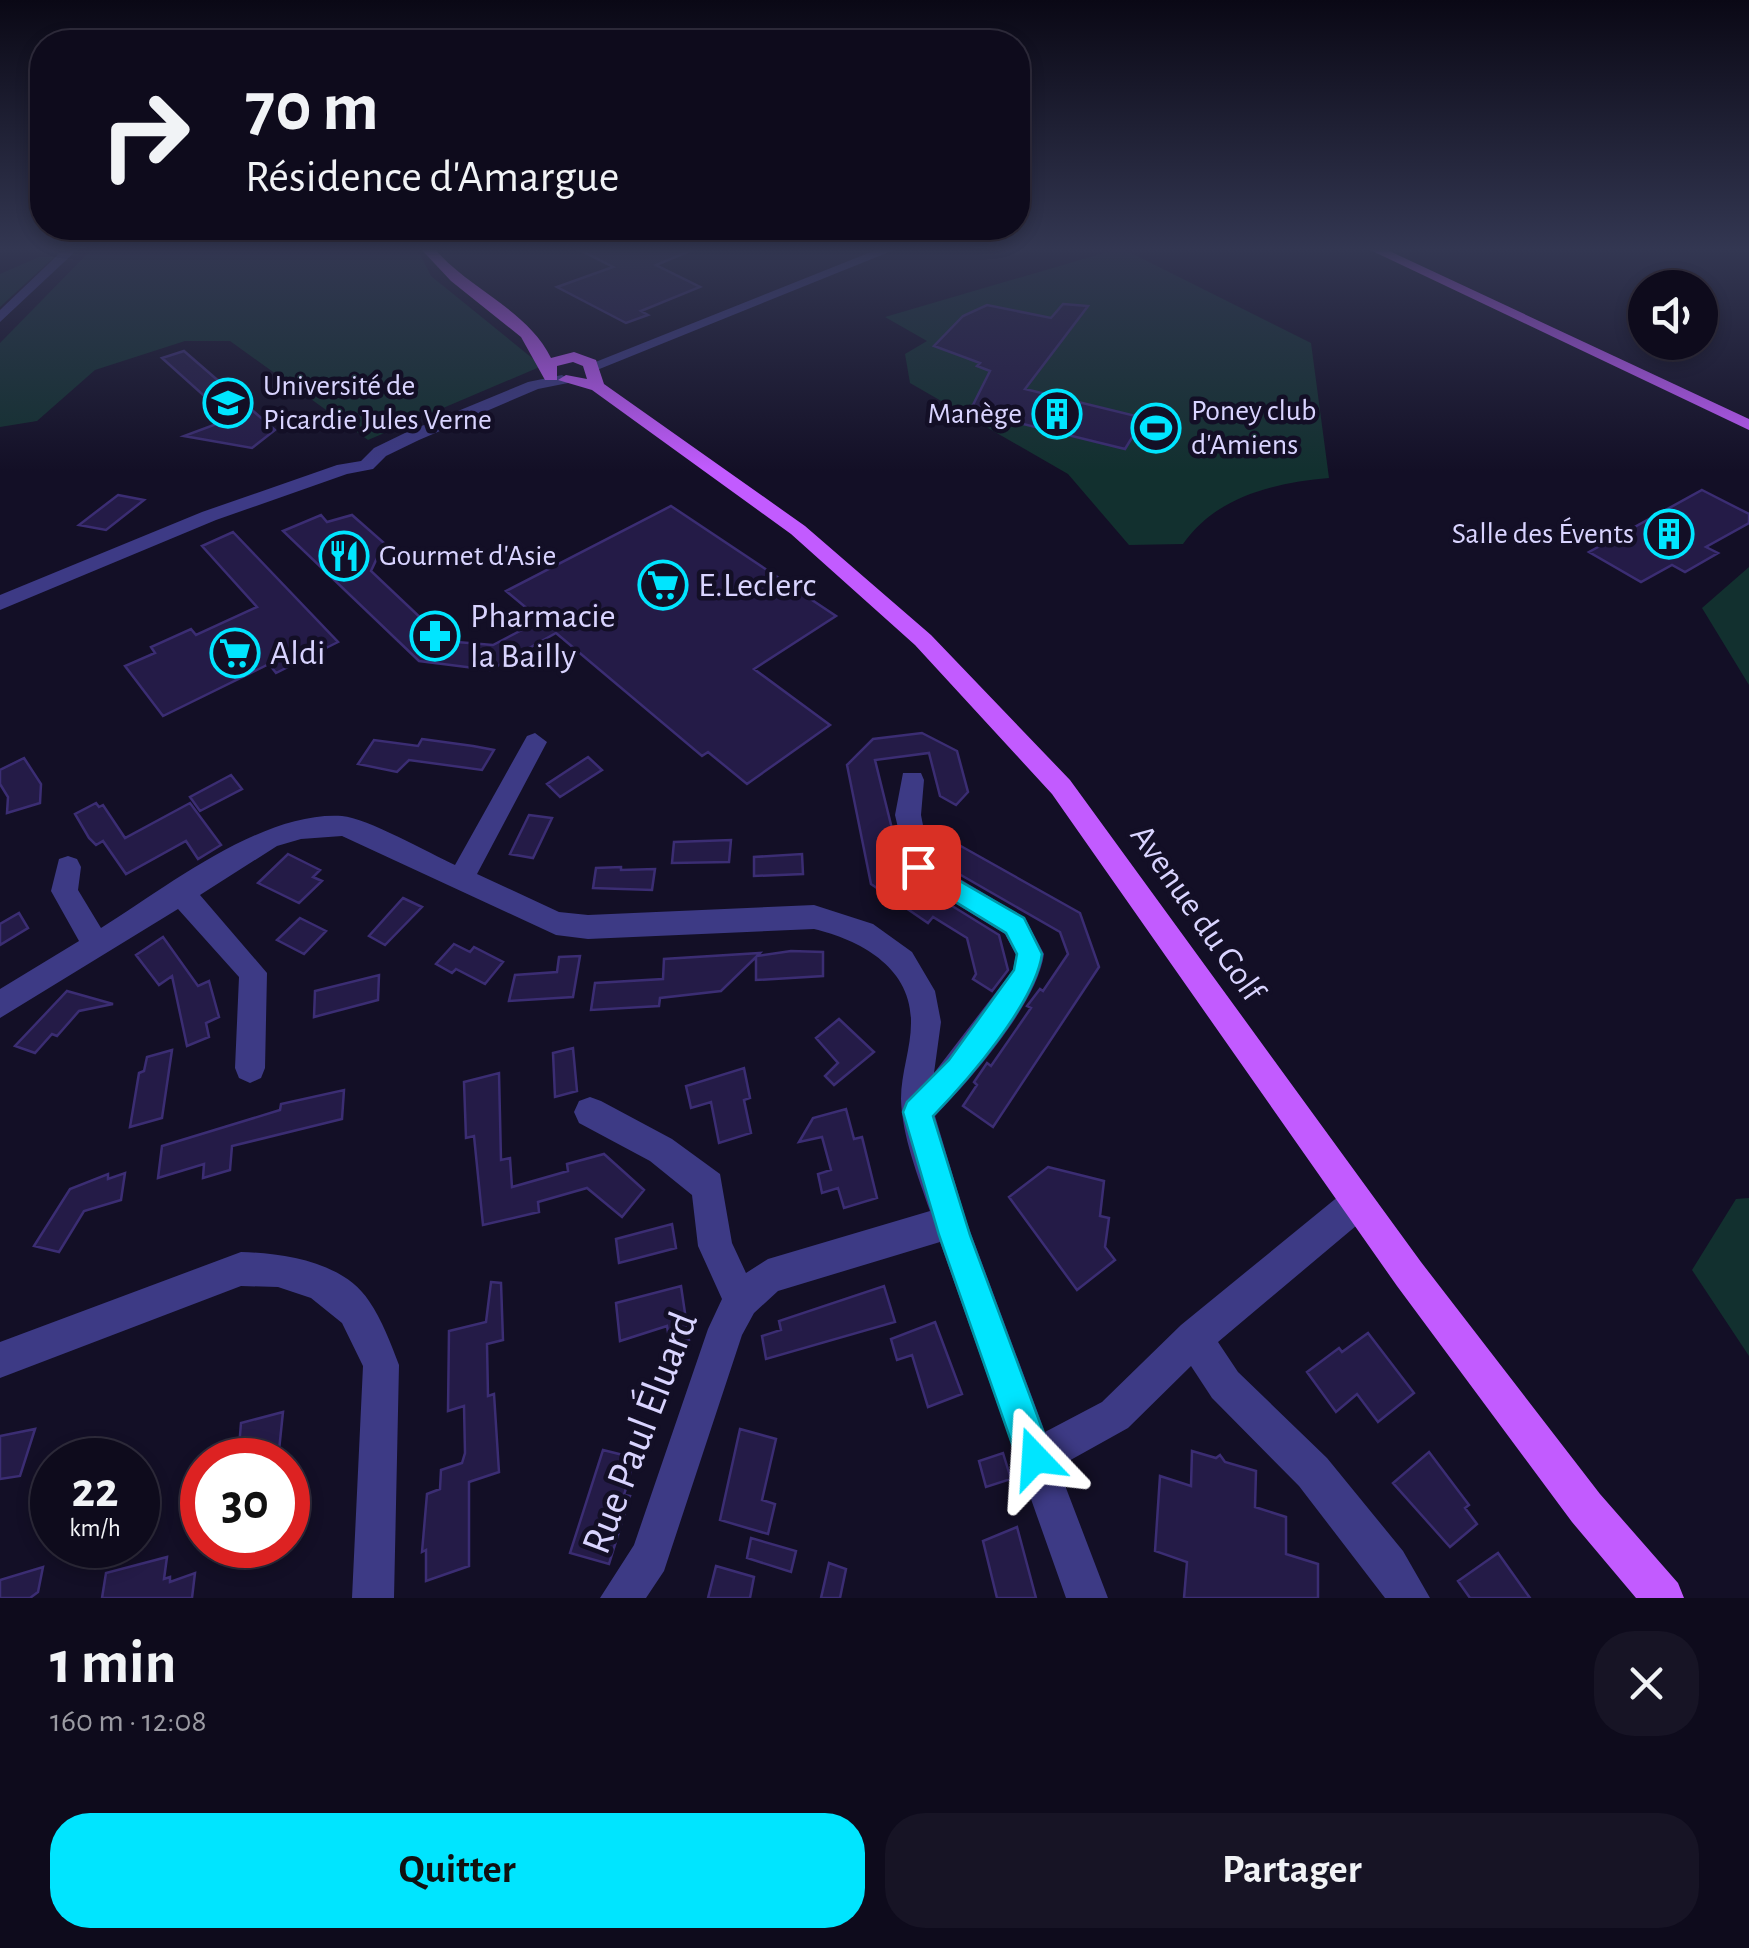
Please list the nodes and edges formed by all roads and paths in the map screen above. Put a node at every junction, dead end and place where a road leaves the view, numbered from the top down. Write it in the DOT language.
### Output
graph roads {
  1 [pos="510,323"];
  2 [pos="688,323"];
  3 [pos="702,323"];
  4 [pos="1534,323"];
  5 [pos="1542,323"];
  6 [pos="534,342"];
  7 [pos="546,368"];
  8 [pos="586,368"];
  9 [pos="564,380"];
  10 [pos="1749,422"];
  11 [pos="358,458"];
  12 [pos="0,603"];
  13 [pos="535,742"];
  14 [pos="912,780"];
  15 [pos="68,868"];
  16 [pos="460,880"];
  17 [pos="181,893"];
  18 [pos="97,946"];
  19 [pos="0,1006"];
  20 [pos="250,1068"];
  21 [pos="590,1112"];
  22 [pos="917,1112"];
  23 [pos="1357,1203"];
  24 [pos="950,1222"];
  25 [pos="742,1300"];
  26 [pos="1194,1338"];
  27 [pos="0,1360"];
  28 [pos="1035,1458"];
  29 [pos="373,1598"];
  30 [pos="621,1598"];
  31 [pos="1087,1598"];
  32 [pos="1409,1598"];
  33 [pos="1663,1598"];
  1 -- 6 [label="main road"];
  2 -- 8 [label="street"];
  3 -- 8 [label="street"];
  4 -- 10 [label="main road"];
  5 -- 10 [label="main road"];
  6 -- 7 [label="main road"];
  6 -- 8 [label="main road"];
  7 -- 8 [label="main road"];
  7 -- 9 [label="main road"];
  7 -- 11 [label="street"];
  8 -- 9 [label="main road, Avenue du Golf"];
  8 -- 23 [label="main road, Avenue du Golf"];
  9 -- 11 [label="street"];
  11 -- 12 [label="street"];
  13 -- 16 [label="street"];
  14 -- 22 [label="street"];
  15 -- 18 [label="street"];
  16 -- 17 [label="street"];
  16 -- 22 [label="street"];
  17 -- 18 [label="street"];
  17 -- 20 [label="street"];
  18 -- 19 [label="street"];
  21 -- 25 [label="street, Rue Paul Éluard"];
  22 -- 24 [label="street"];
  23 -- 26 [label="street"];
  23 -- 33 [label="main road, Avenue du Golf"];
  24 -- 25 [label="street, Rue Paul Éluard"];
  24 -- 28 [label="street"];
  25 -- 30 [label="street, Rue Paul Éluard"];
  26 -- 28 [label="street"];
  26 -- 32 [label="street"];
  27 -- 29 [label="street"];
  28 -- 31 [label="street"];
}
